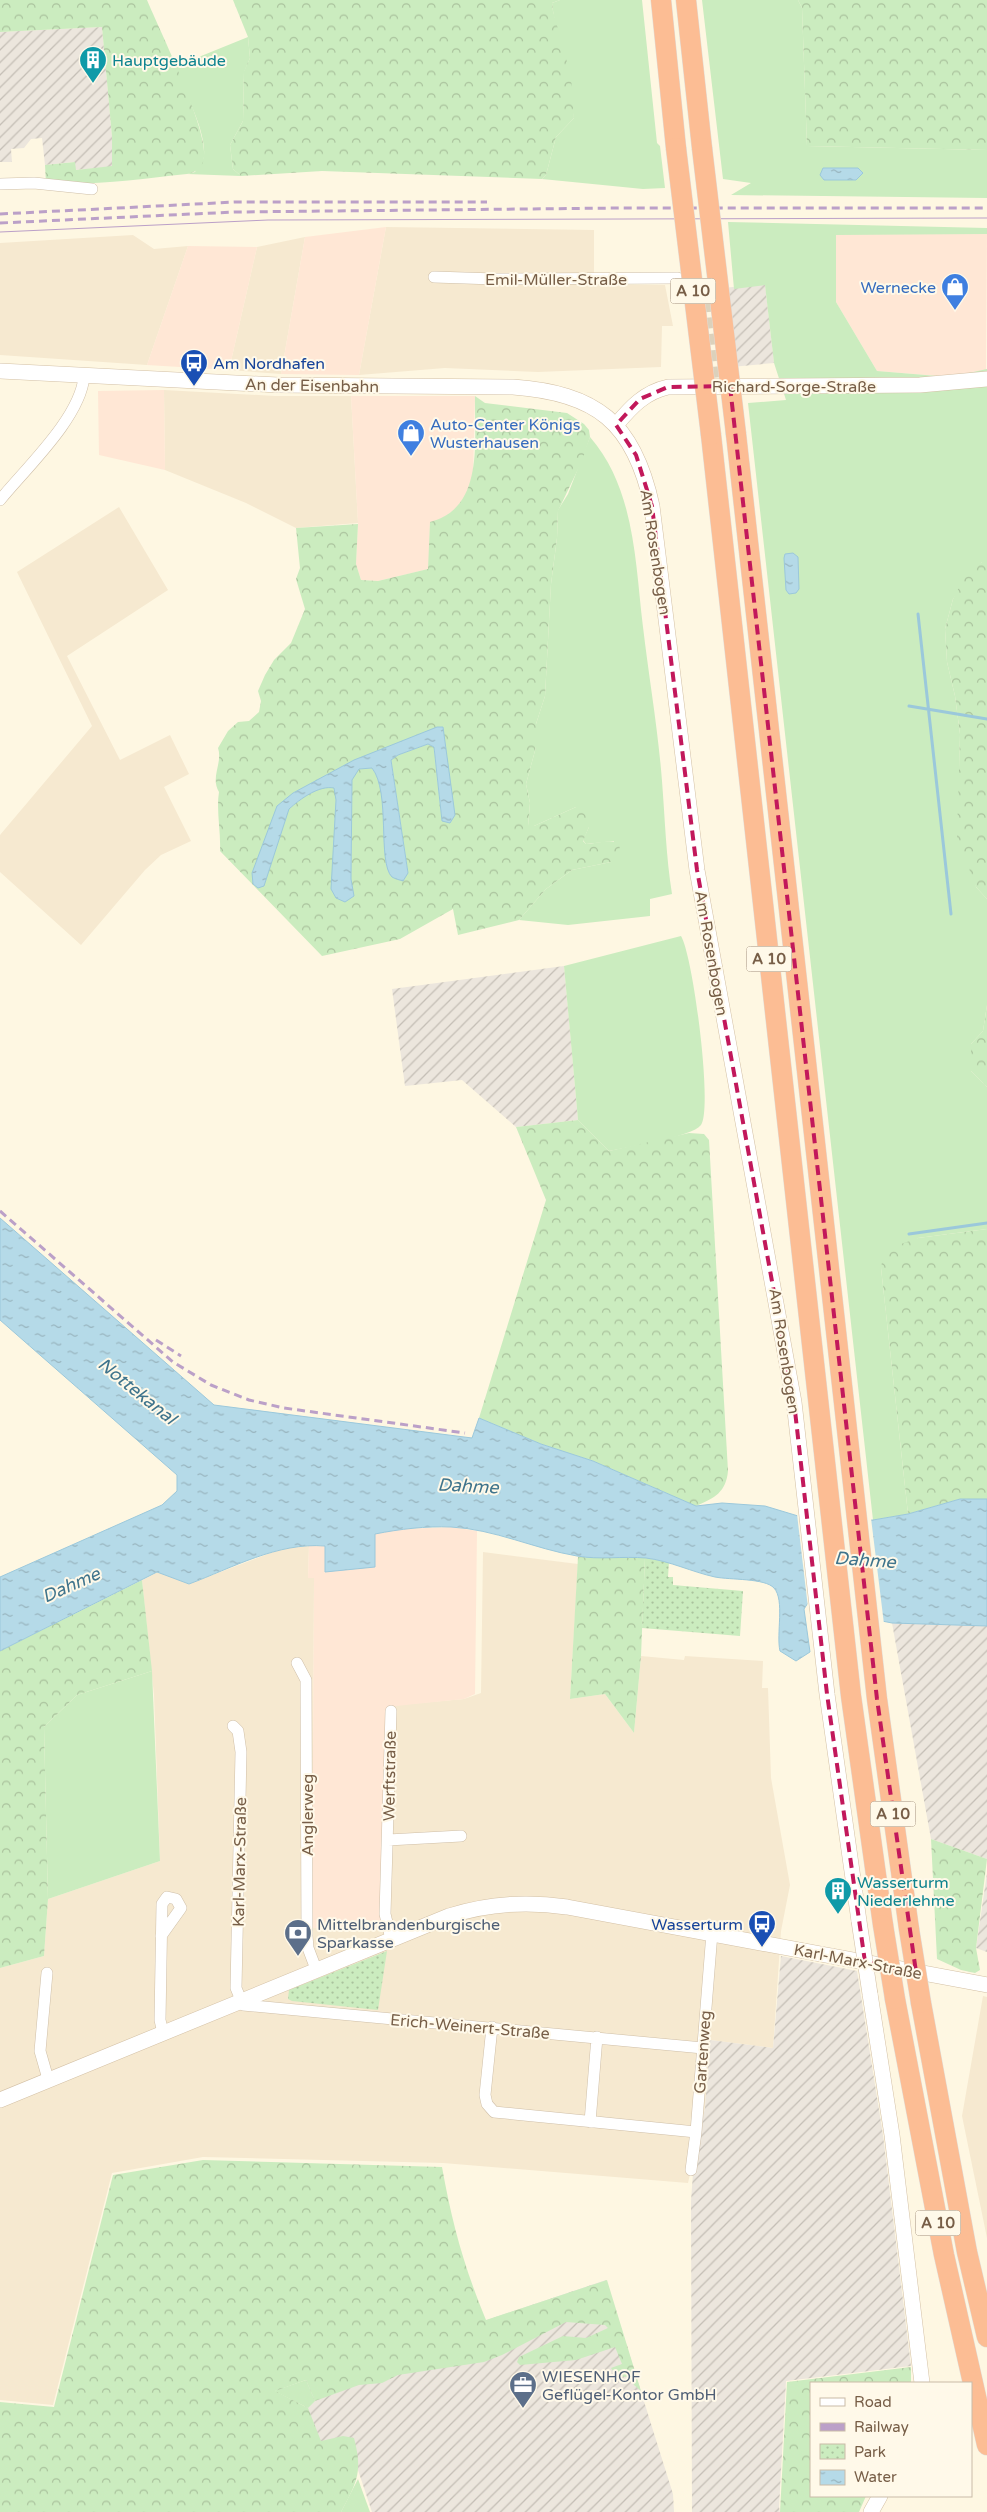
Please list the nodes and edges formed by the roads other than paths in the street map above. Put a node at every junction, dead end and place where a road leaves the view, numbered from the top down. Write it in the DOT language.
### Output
graph roads {
  1 [pos="661,0"];
  2 [pos="686,0"];
  3 [pos="0,184"];
  4 [pos="92,189"];
  5 [pos="434,277"];
  6 [pos="678,278"];
  7 [pos="0,371"];
  8 [pos="84,377"];
  9 [pos="987,379"];
  10 [pos="616,425"];
  11 [pos="0,500"];
  12 [pos="297,1663"];
  13 [pos="390,1711"];
  14 [pos="233,1726"];
  15 [pos="461,1836"];
  16 [pos="388,1840"];
  17 [pos="712,1933"];
  18 [pos="161,1936"];
  19 [pos="391,1939"];
  20 [pos="316,1969"];
  21 [pos="47,1973"];
  22 [pos="987,1986"];
  23 [pos="239,2000"];
  24 [pos="492,2027"];
  25 [pos="163,2033"];
  26 [pos="598,2037"];
  27 [pos="703,2048"];
  28 [pos="48,2079"];
  29 [pos="0,2100"];
  30 [pos="590,2122"];
  31 [pos="696,2132"];
  32 [pos="691,2170"];
  33 [pos="987,2337"];
  34 [pos="922,2382"];
  35 [pos="987,2445"];
  36 [pos="879,2497"];
  37 [pos="871,2512"];
  1 -- 35 [label="highway, A 10, bridge"];
  2 -- 33 [label="highway, A 10, bridge"];
  3 -- 4 [label="street"];
  5 -- 6 [label="street, Emil-Müller-Straße"];
  7 -- 8 [label="main road, An der Eisenbahn"];
  8 -- 10 [label="main road, An der Eisenbahn"];
  8 -- 11 [label="street"];
  9 -- 10 [label="main road, Richard-Sorge-Straße"];
  10 -- 34 [label="main road, Am Rosenbogen, bridge"];
  12 -- 20 [label="street, Anglerweg"];
  13 -- 16 [label="street, Werftstraße"];
  14 -- 23 [label="street, Karl-Marx-Straße"];
  15 -- 16 [label="street, Werftstraße"];
  16 -- 19 [label="street, Werftstraße"];
  17 -- 19 [label="main road, Karl-Marx-Straße"];
  17 -- 22 [label="main road, Karl-Marx-Straße"];
  17 -- 27 [label="street, Gartenweg"];
  18 -- 25 [label="street"];
  19 -- 20 [label="main road, Karl-Marx-Straße"];
  20 -- 23 [label="main road, Karl-Marx-Straße"];
  21 -- 28 [label="street"];
  23 -- 24 [label="street, Erich-Weinert-Straße"];
  23 -- 25 [label="main road, Karl-Marx-Straße"];
  24 -- 26 [label="street, Erich-Weinert-Straße"];
  24 -- 30 [label="street"];
  25 -- 28 [label="main road, Karl-Marx-Straße"];
  26 -- 27 [label="street, Erich-Weinert-Straße"];
  26 -- 30 [label="street"];
  27 -- 31 [label="street, Gartenweg"];
  28 -- 29 [label="main road, Karl-Marx-Straße"];
  30 -- 31 [label="street"];
  31 -- 32 [label="street, Gartenweg"];
  36 -- 37 [label="main road"];
}
